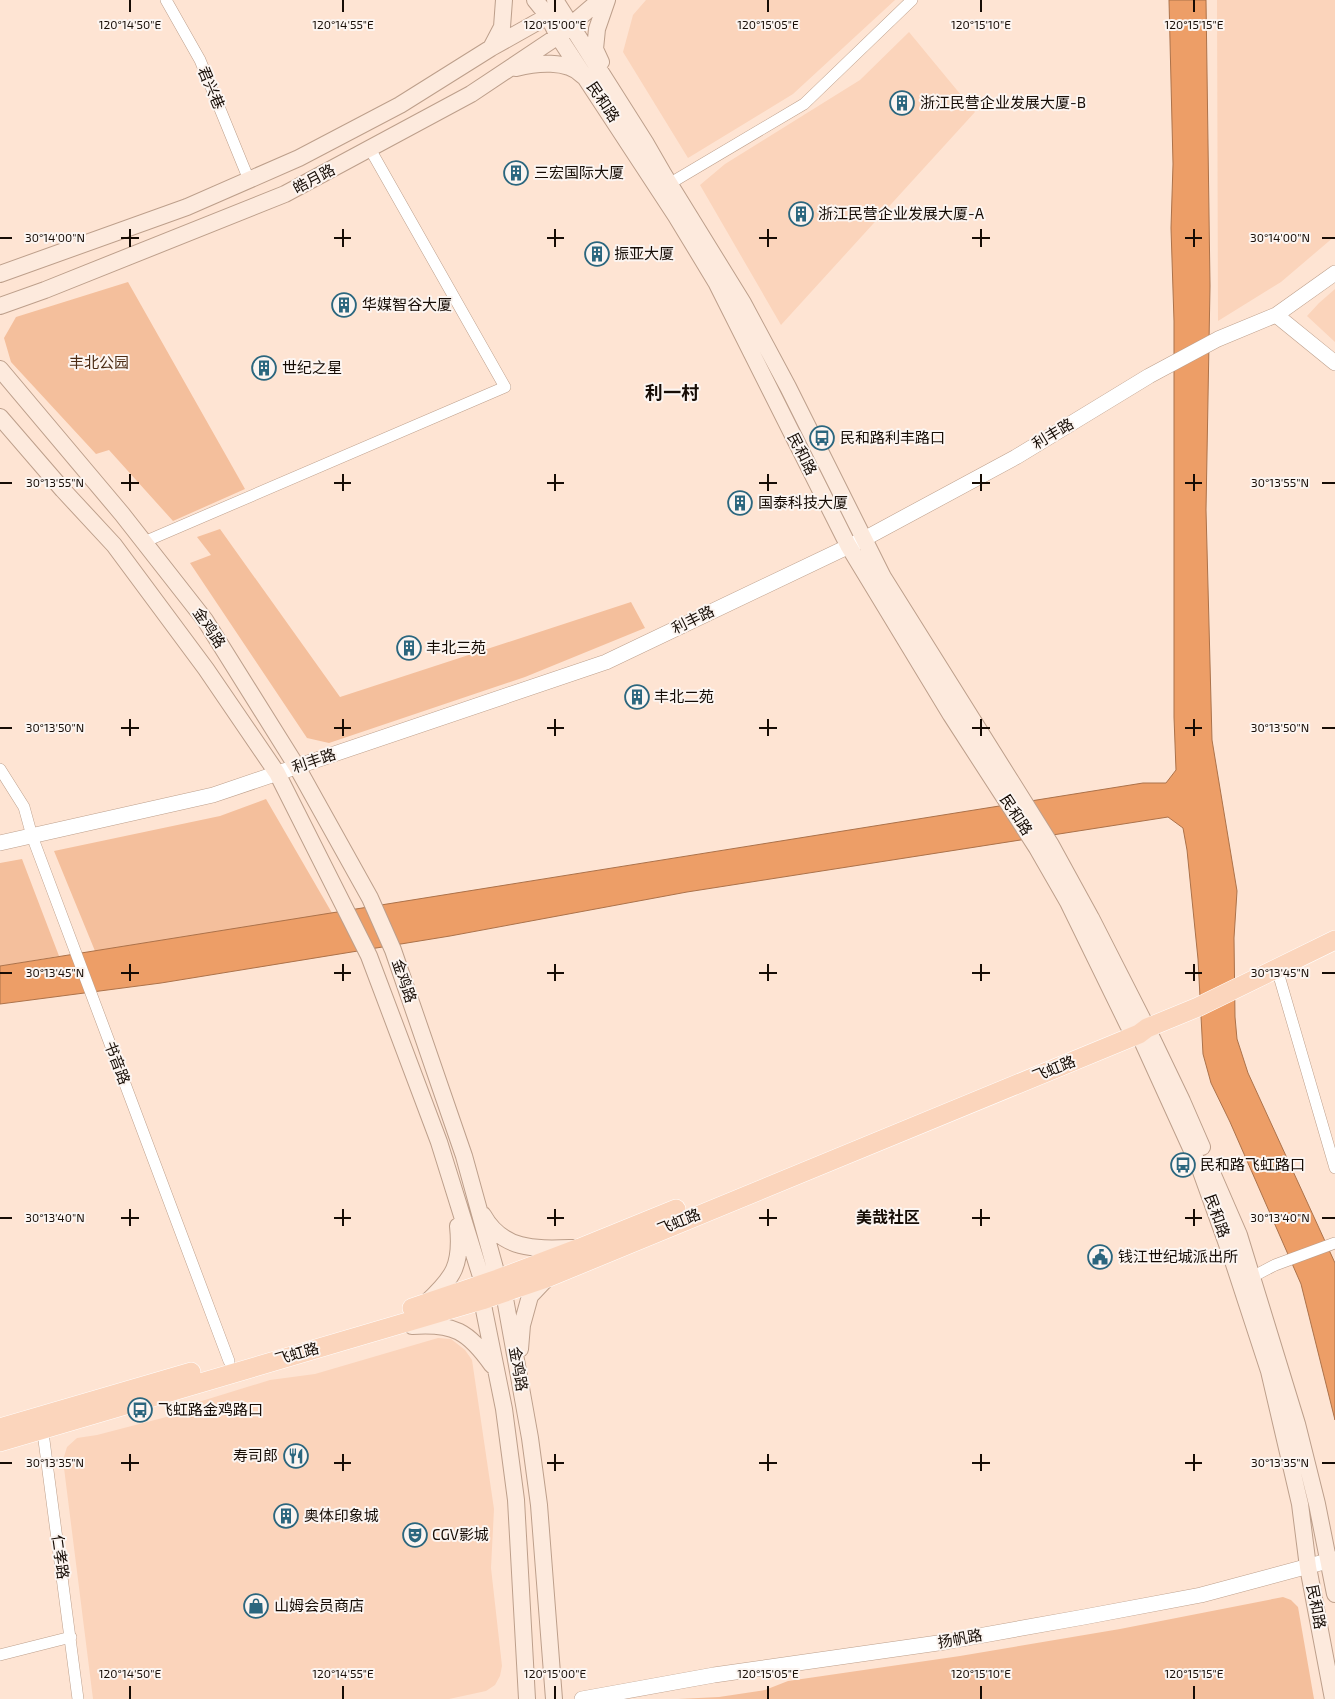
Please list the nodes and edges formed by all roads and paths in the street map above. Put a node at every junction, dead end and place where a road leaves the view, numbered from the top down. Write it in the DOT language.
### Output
graph roads {
  1 [pos="166,0"];
  2 [pos="504,0"];
  3 [pos="535,0"];
  4 [pos="600,0"];
  5 [pos="607,0"];
  6 [pos="912,0"];
  7 [pos="557,6"];
  8 [pos="570,25"];
  9 [pos="558,36"];
  10 [pos="491,48"];
  11 [pos="507,71"];
  12 [pos="592,86"];
  13 [pos="611,88"];
  14 [pos="370,150"];
  15 [pos="250,180"];
  16 [pos="669,184"];
  17 [pos="0,274"];
  18 [pos="1335,274"];
  19 [pos="0,306"];
  20 [pos="1276,315"];
  21 [pos="1335,363"];
  22 [pos="0,369"];
  23 [pos="0,417"];
  24 [pos="864,539"];
  25 [pos="144,542"];
  26 [pos="848,545"];
  27 [pos="297,767"];
  28 [pos="0,769"];
  29 [pos="277,773"];
  30 [pos="32,836"];
  31 [pos="0,843"];
  32 [pos="1335,926"];
  33 [pos="1335,940"];
  34 [pos="1277,969"];
  35 [pos="1240,980"];
  36 [pos="1140,1027"];
  37 [pos="1335,1168"];
  38 [pos="454,1192"];
  39 [pos="476,1202"];
  40 [pos="1335,1242"];
  41 [pos="580,1248"];
  42 [pos="549,1277"];
  43 [pos="1252,1278"];
  44 [pos="492,1289"];
  45 [pos="425,1304"];
  46 [pos="388,1328"];
  47 [pos="229,1360"];
  48 [pos="496,1371"];
  49 [pos="518,1374"];
  50 [pos="42,1423"];
  51 [pos="0,1428"];
  52 [pos="0,1442"];
  53 [pos="1332,1560"];
  54 [pos="1308,1567"];
  55 [pos="1335,1594"];
  56 [pos="71,1637"];
  57 [pos="0,1655"];
  58 [pos="78,1699"];
  59 [pos="528,1699"];
  60 [pos="554,1699"];
  61 [pos="582,1699"];
  62 [pos="1333,1699"];
  1 -- 15 [label="street, 君兴巷"];
  2 -- 10 [label="main road"];
  3 -- 7 [label="main road, 民和路"];
  4 -- 8 [label="main road, 皓月路"];
  5 -- 13 [label="main road"];
  6 -- 16 [label="street"];
  7 -- 8 [label="main road, 民和路"];
  7 -- 9 [label="main road, 民和路"];
  7 -- 10 [label="main road, 皓月路"];
  8 -- 9 [label="main road, 皓月路"];
  8 -- 13 [label="main road, 民和路"];
  9 -- 11 [label="main road, 皓月路"];
  9 -- 12 [label="main road, 民和路"];
  10 -- 15 [label="main road, 皓月路"];
  11 -- 12 [label="main road"];
  11 -- 14 [label="main road, 皓月路"];
  12 -- 26 [label="main road, 民和路"];
  13 -- 16 [label="main road, 民和路"];
  14 -- 19 [label="main road, 皓月路"];
  14 -- 25 [label="street"];
  15 -- 17 [label="main road, 皓月路"];
  16 -- 24 [label="main road, 民和路"];
  18 -- 20 [label="street, 利丰路"];
  20 -- 21 [label="street"];
  20 -- 24 [label="street, 利丰路"];
  22 -- 25 [label="main road, 金鸡路"];
  23 -- 29 [label="main road, 金鸡路"];
  24 -- 26 [label="street, 利丰路"];
  24 -- 36 [label="main road, 民和路"];
  25 -- 27 [label="main road, 金鸡路"];
  26 -- 27 [label="street, 利丰路"];
  26 -- 36 [label="main road, 民和路"];
  27 -- 29 [label="street, 利丰路"];
  27 -- 39 [label="main road, 金鸡路"];
  28 -- 30 [label="street, 书音路"];
  29 -- 30 [label="street, 利丰路"];
  29 -- 38 [label="main road, 金鸡路"];
  30 -- 31 [label="street, 利丰路"];
  30 -- 47 [label="street, 书音路"];
  32 -- 35 [label="main road, 飞虹路"];
  33 -- 34 [label="main road, 飞虹路"];
  34 -- 35 [label="main road, 飞虹路"];
  34 -- 37 [label="street"];
  35 -- 36 [label="main road, 飞虹路"];
  36 -- 41 [label="main road, 飞虹路"];
  36 -- 42 [label="main road, 飞虹路"];
  36 -- 43 [label="main road, 民和路"];
  36 -- 54 [label="main road, 民和路"];
  38 -- 44 [label="main road, 金鸡路"];
  38 -- 45 [label="main road"];
  39 -- 41 [label="main road"];
  39 -- 44 [label="main road, 金鸡路"];
  40 -- 43 [label="street"];
  41 -- 44 [label="main road, 飞虹路"];
  42 -- 44 [label="main road, 飞虹路"];
  42 -- 49 [label="main road"];
  43 -- 53 [label="main road, 民和路"];
  44 -- 45 [label="main road, 飞虹路"];
  44 -- 46 [label="main road, 飞虹路"];
  44 -- 48 [label="main road, 金鸡路"];
  44 -- 49 [label="main road, 金鸡路"];
  45 -- 47 [label="main road, 飞虹路"];
  46 -- 48 [label="main road"];
  46 -- 50 [label="main road, 飞虹路"];
  47 -- 50 [label="main road, 飞虹路"];
  48 -- 59 [label="main road, 金鸡路"];
  49 -- 60 [label="main road, 金鸡路"];
  50 -- 51 [label="main road, 飞虹路"];
  50 -- 52 [label="main road, 飞虹路"];
  50 -- 56 [label="street, 仁孝路"];
  53 -- 54 [label="street, 扬帆路"];
  53 -- 55 [label="main road, 民和路"];
  54 -- 61 [label="street, 扬帆路"];
  54 -- 62 [label="main road, 民和路"];
  56 -- 57 [label="street"];
  56 -- 58 [label="street, 仁孝路"];
}
